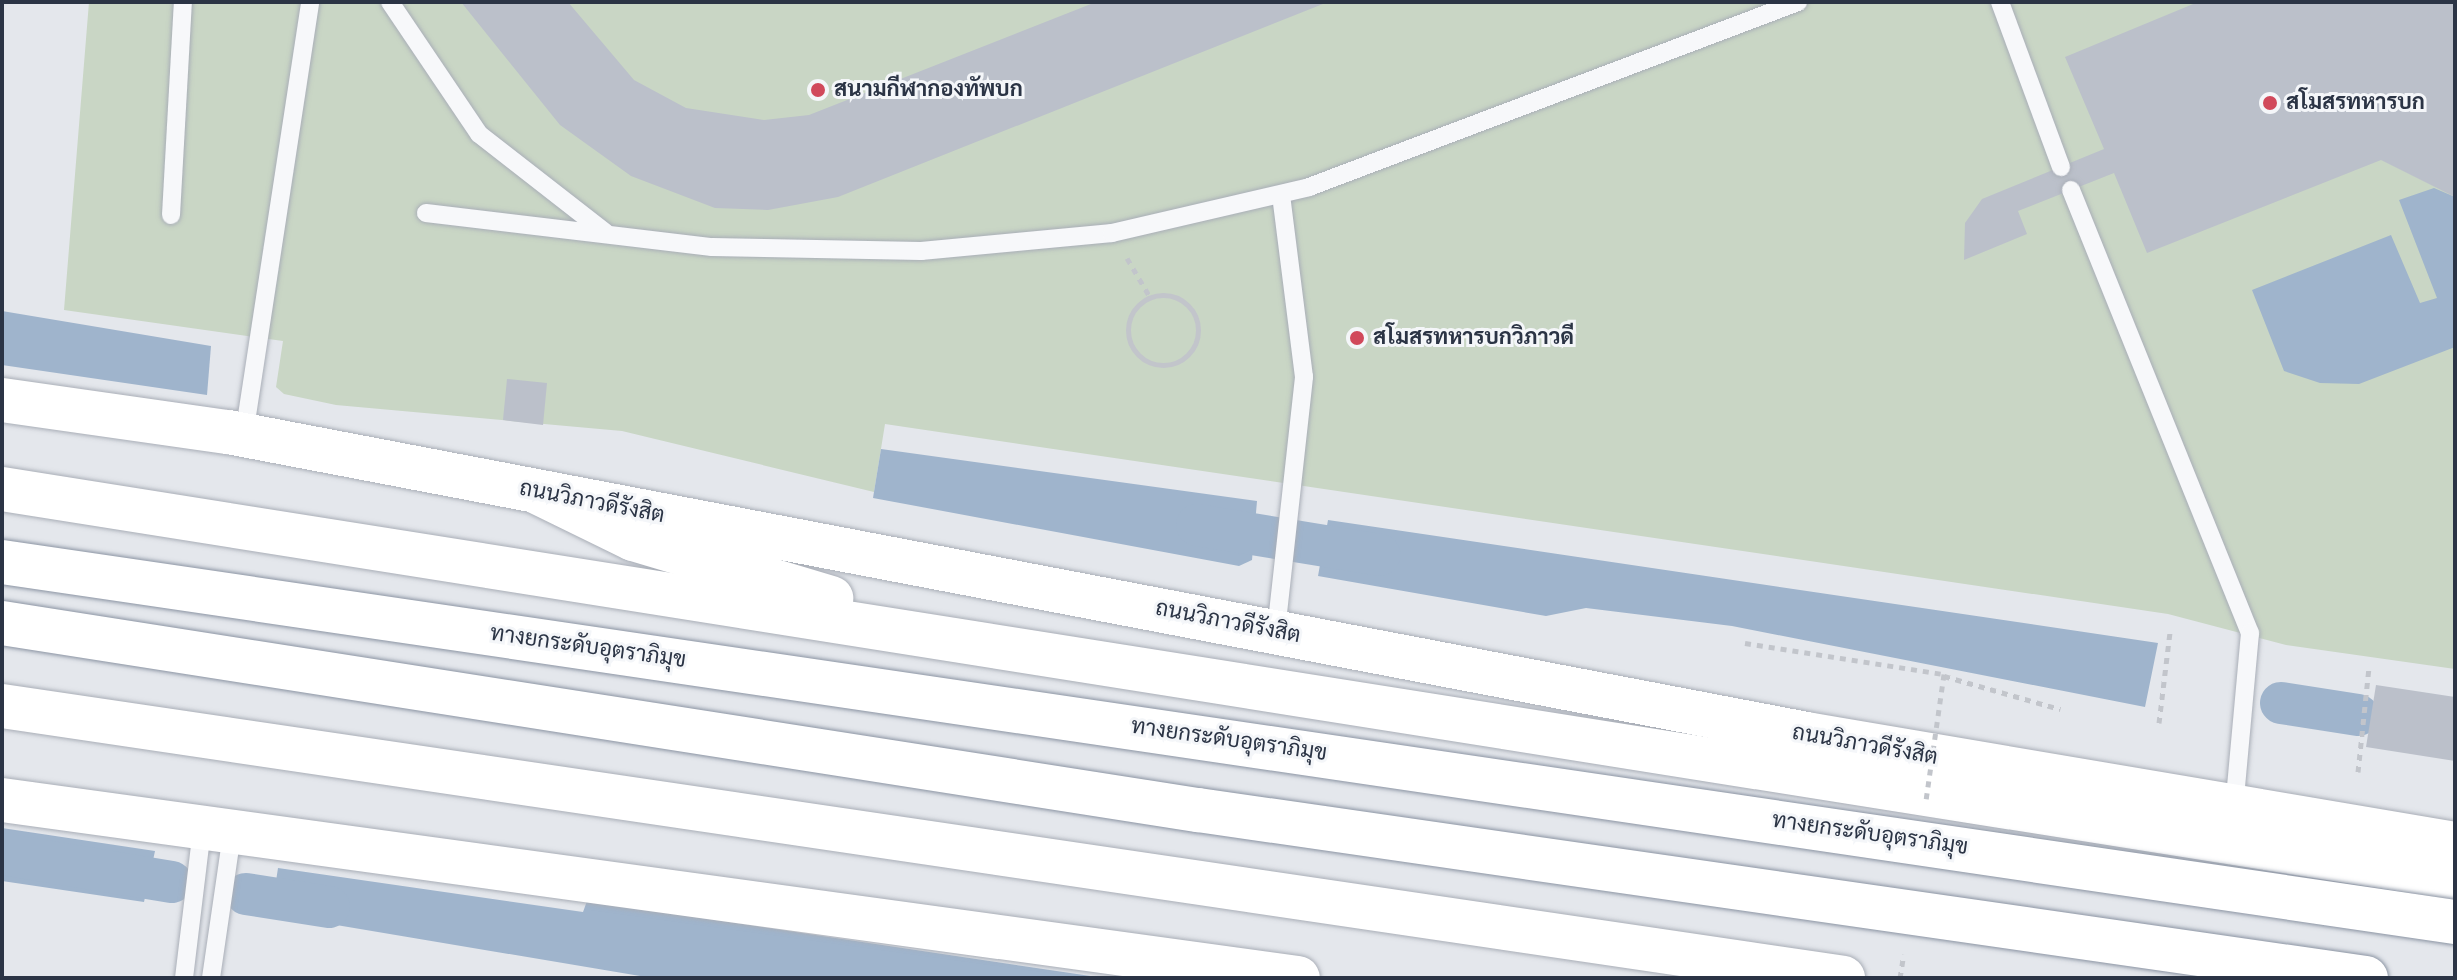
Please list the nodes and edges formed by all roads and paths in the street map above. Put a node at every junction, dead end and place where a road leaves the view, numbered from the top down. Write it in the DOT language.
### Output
graph roads {
  1 [pos="183,2"];
  2 [pos="310,2"];
  3 [pos="390,2"];
  4 [pos="1798,2"];
  5 [pos="2000,2"];
  6 [pos="2061,167"];
  7 [pos="2071,190"];
  8 [pos="1281,195"];
  9 [pos="426,213"];
  10 [pos="171,215"];
  11 [pos="1112,233"];
  12 [pos="611,236"];
  13 [pos="1150,297"];
  14 [pos="2,400"];
  15 [pos="244,435"];
  16 [pos="2,489"];
  17 [pos="537,492"];
  18 [pos="2,562"];
  19 [pos="2,623"];
  20 [pos="890,628"];
  21 [pos="1276,631"];
  22 [pos="2170,632"];
  23 [pos="1745,643"];
  24 [pos="2369,667"];
  25 [pos="1944,676"];
  26 [pos="2,706"];
  27 [pos="2060,709"];
  28 [pos="2159,723"];
  29 [pos="2358,772"];
  30 [pos="2,800"];
  31 [pos="2234,811"];
  32 [pos="1924,812"];
  33 [pos="217,832"];
  34 [pos="2455,844"];
  35 [pos="2455,878"];
  36 [pos="2455,922"];
  37 [pos="1904,948"];
  38 [pos="1224,973"];
  39 [pos="1281,977"];
  40 [pos="184,978"];
  41 [pos="211,978"];
  42 [pos="1843,978"];
  43 [pos="1900,978"];
  44 [pos="2366,978"];
  1 -- 10 [label="lane"];
  2 -- 15 [label="lane"];
  3 -- 12 [label="lane"];
  4 -- 8 [label="lane"];
  5 -- 6 [label="lane"];
  7 -- 31 [label="lane"];
  8 -- 11 [label="lane"];
  8 -- 21 [label="lane"];
  9 -- 12 [label="lane"];
  11 -- 12 [label="lane"];
  11 -- 13 [label="path"];
  13 -- 13 [label="path"];
  14 -- 15 [label="main road, ถนนวิภาวดีรังสิต"];
  15 -- 17 [label="main road, ถนนวิภาวดีรังสิต"];
  16 -- 20 [label="main road, ถนนวิภาวดีรังสิต"];
  17 -- 20 [label="main road"];
  17 -- 21 [label="main road, ถนนวิภาวดีรังสิต"];
  18 -- 36 [label="main road, ทางยกระดับอุตราภิมุข, bridge"];
  19 -- 44 [label="main road, bridge"];
  20 -- 35 [label="main road, ถนนวิภาวดีรังสิต"];
  21 -- 31 [label="main road, ถนนวิภาวดีรังสิต"];
  22 -- 28 [label="path"];
  23 -- 25 [label="path, bridge"];
  24 -- 29 [label="path"];
  25 -- 27 [label="path"];
  25 -- 32 [label="path, bridge"];
  26 -- 42 [label="main road"];
  30 -- 33 [label="main road"];
  31 -- 34 [label="main road, ถนนวิภาวดีรังสิต"];
  33 -- 38 [label="main road"];
  33 -- 40 [label="lane"];
  33 -- 41 [label="lane"];
  37 -- 43 [label="path, bridge"];
  38 -- 39 [label="main road"];
}
